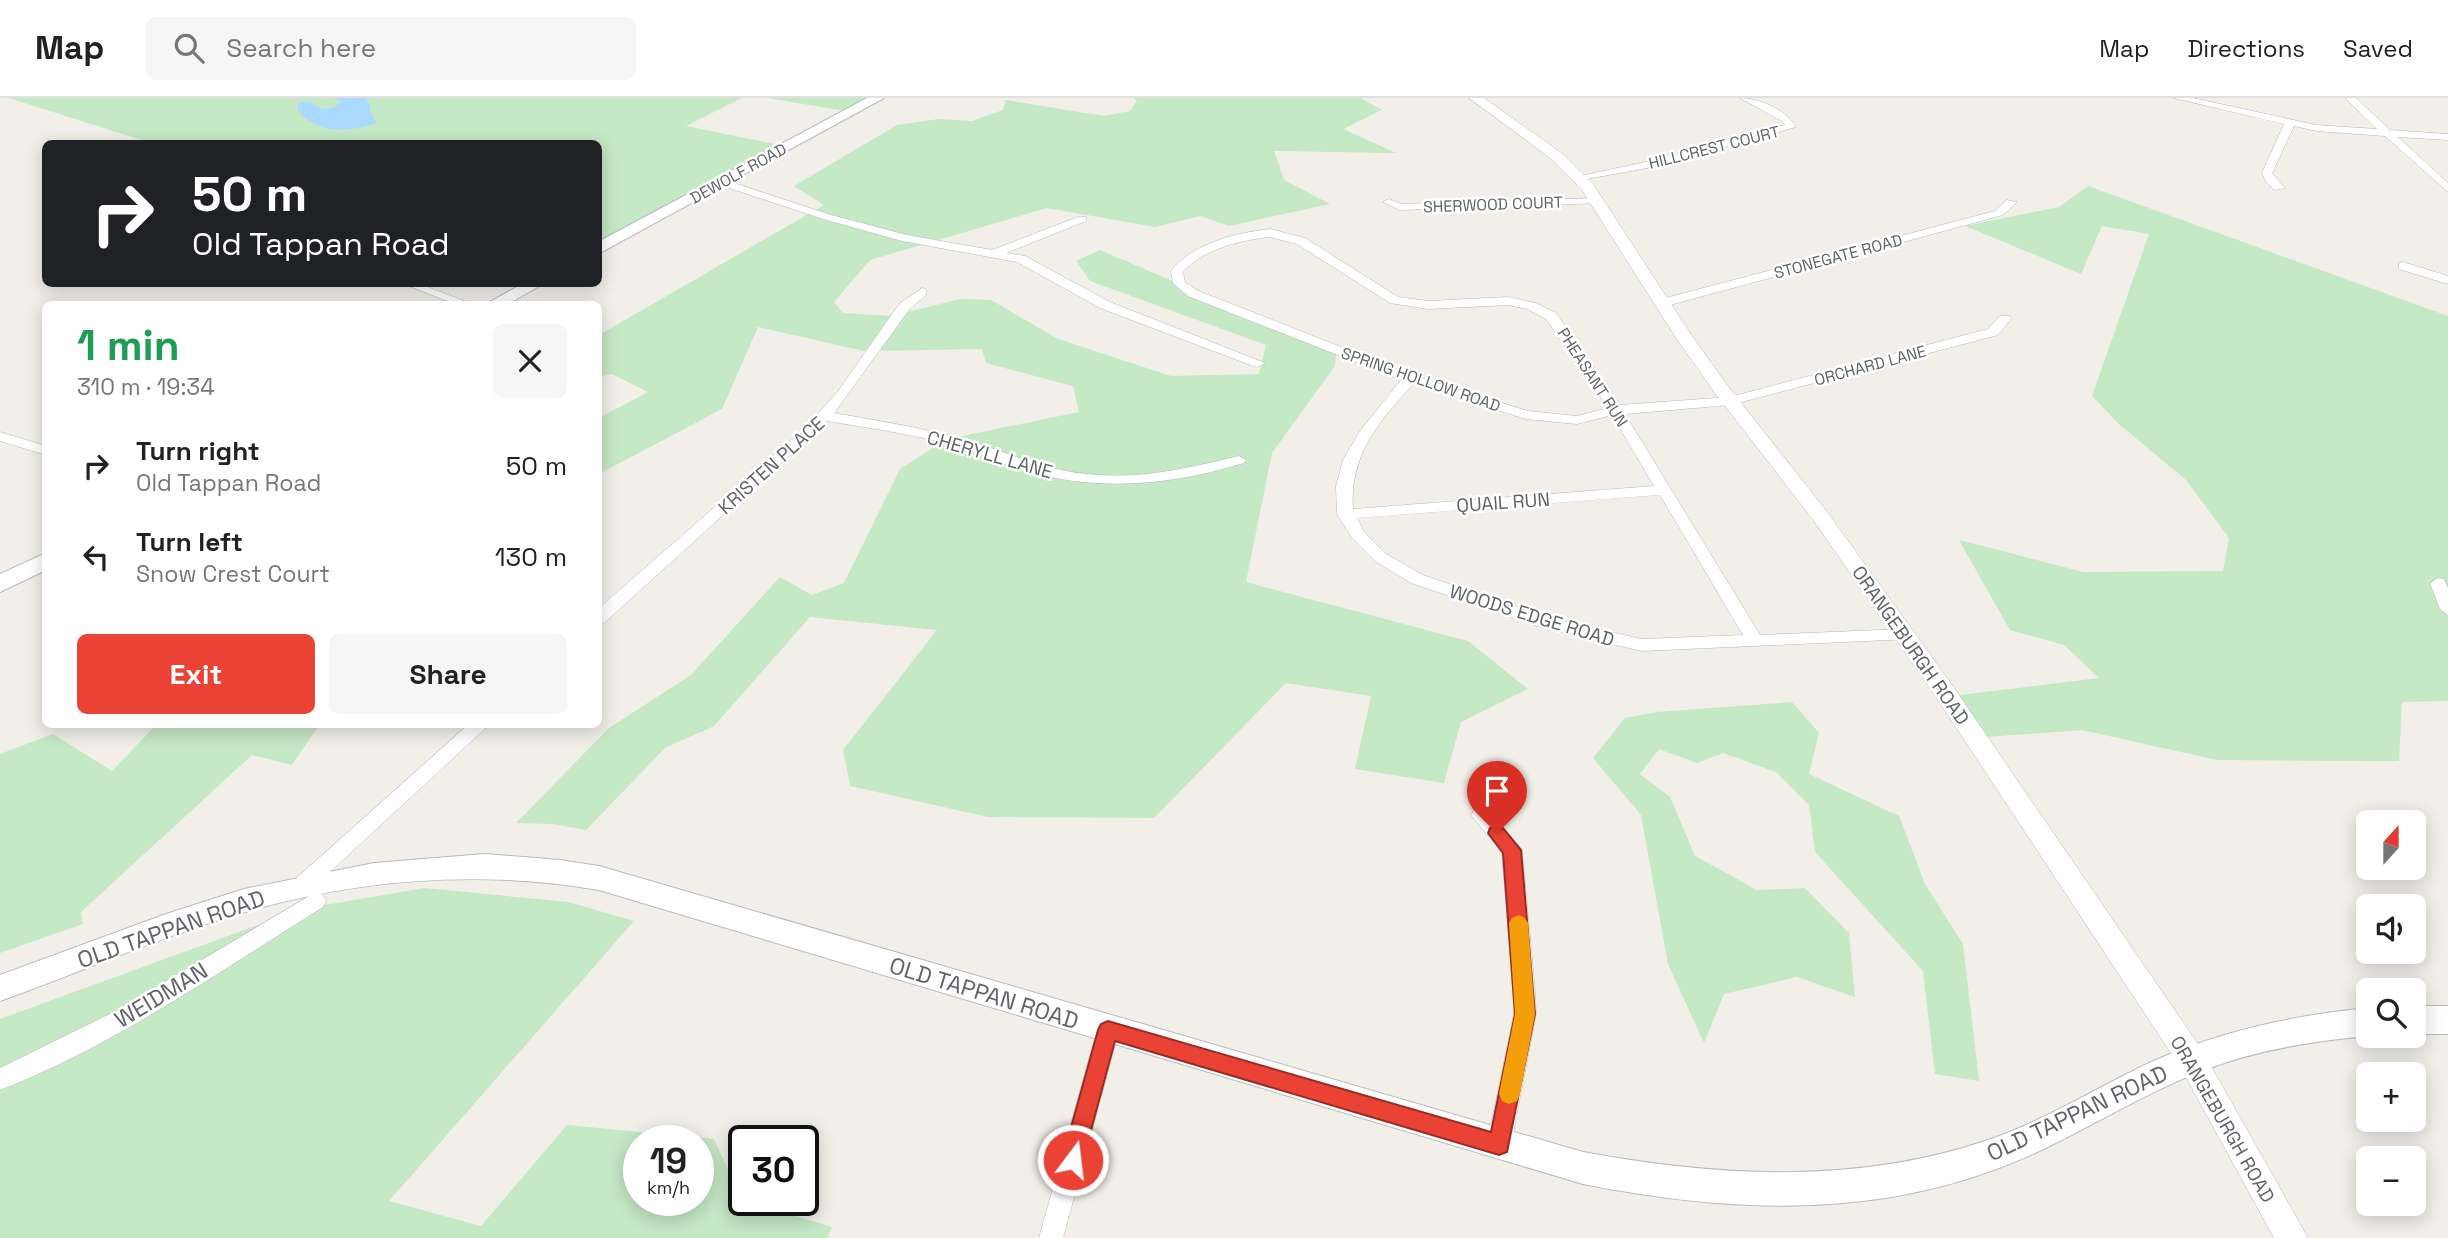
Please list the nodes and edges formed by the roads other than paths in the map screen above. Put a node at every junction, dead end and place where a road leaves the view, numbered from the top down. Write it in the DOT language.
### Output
graph roads {
  1 [pos="877,98"];
  2 [pos="1476,98"];
  3 [pos="1745,98"];
  4 [pos="2179,98"];
  5 [pos="2350,98"];
  6 [pos="2290,124"];
  7 [pos="2385,132"];
  8 [pos="2448,137"];
  9 [pos="1581,177"];
  10 [pos="721,182"];
  11 [pos="2279,188"];
  12 [pos="2448,189"];
  13 [pos="1598,201"];
  14 [pos="1389,202"];
  15 [pos="2011,202"];
  16 [pos="1082,219"];
  17 [pos="602,247"];
  18 [pos="1214,248"];
  19 [pos="997,253"];
  20 [pos="2403,266"];
  21 [pos="2448,280"];
  22 [pos="418,287"];
  23 [pos="528,287"];
  24 [pos="922,292"];
  25 [pos="458,301"];
  26 [pos="501,301"];
  27 [pos="1662,303"];
  28 [pos="2005,318"];
  29 [pos="1258,363"];
  30 [pos="1410,379"];
  31 [pos="1730,401"];
  32 [pos="1616,410"];
  33 [pos="825,416"];
  34 [pos="0,436"];
  35 [pos="42,450"];
  36 [pos="1239,460"];
  37 [pos="1662,490"];
  38 [pos="1345,514"];
  39 [pos="42,562"];
  40 [pos="2438,583"];
  41 [pos="0,584"];
  42 [pos="2448,609"];
  43 [pos="602,615"];
  44 [pos="1904,635"];
  45 [pos="1756,642"];
  46 [pos="477,728"];
  47 [pos="1481,815"];
  48 [pos="307,895"];
  49 [pos="0,988"];
  50 [pos="2426,1020"];
  51 [pos="2448,1020"];
  52 [pos="2356,1024"];
  53 [pos="1108,1030"];
  54 [pos="2192,1060"];
  55 [pos="0,1079"];
  56 [pos="1499,1144"];
  57 [pos="1051,1238"];
  58 [pos="2292,1238"];
  1 -- 10 [label="main road, DEWOLF ROAD"];
  2 -- 9 [label="street, ORANGEBURGH ROAD"];
  3 -- 9 [label="street, HILLCREST COURT"];
  4 -- 6 [label="street"];
  5 -- 7 [label="street"];
  6 -- 7 [label="street"];
  6 -- 11 [label="street"];
  7 -- 8 [label="street"];
  7 -- 12 [label="street"];
  9 -- 13 [label="street, ORANGEBURGH ROAD"];
  10 -- 17 [label="main road, DEWOLF ROAD"];
  10 -- 19 [label="street"];
  13 -- 14 [label="street, SHERWOOD COURT"];
  13 -- 27 [label="street, ORANGEBURGH ROAD"];
  15 -- 27 [label="street, STONEGATE ROAD"];
  16 -- 19 [label="street"];
  18 -- 30 [label="street, SPRING HOLLOW ROAD"];
  18 -- 32 [label="street, PHEASANT RUN"];
  19 -- 29 [label="street"];
  20 -- 21 [label="street"];
  22 -- 25 [label="street"];
  23 -- 26 [label="main road"];
  24 -- 33 [label="street, KRISTEN PLACE"];
  27 -- 31 [label="street, ORANGEBURGH ROAD"];
  28 -- 31 [label="street, ORCHARD LANE"];
  30 -- 32 [label="street, SPRING HOLLOW ROAD"];
  30 -- 38 [label="street"];
  31 -- 32 [label="street, SPRING HOLLOW ROAD"];
  31 -- 44 [label="street, ORANGEBURGH ROAD"];
  32 -- 37 [label="street, PHEASANT RUN"];
  33 -- 36 [label="street, CHERYLL LANE"];
  33 -- 43 [label="street, KRISTEN PLACE"];
  34 -- 35 [label="street"];
  37 -- 38 [label="street, QUAIL RUN"];
  37 -- 45 [label="street, PHEASANT RUN"];
  38 -- 45 [label="street, WOODS EDGE ROAD"];
  39 -- 41 [label="main road"];
  40 -- 42 [label="street"];
  44 -- 45 [label="street, WOODS EDGE ROAD"];
  44 -- 54 [label="street, ORANGEBURGH ROAD"];
  46 -- 48 [label="street"];
  47 -- 56 [label="street"];
  48 -- 49 [label="main road, OLD TAPPAN ROAD"];
  48 -- 53 [label="main road, OLD TAPPAN ROAD"];
  48 -- 55 [label="street, WEIDMAN"];
  50 -- 51 [label="main road"];
  52 -- 54 [label="main road, OLD TAPPAN ROAD"];
  53 -- 56 [label="main road, OLD TAPPAN ROAD"];
  53 -- 57 [label="street"];
  54 -- 56 [label="main road, OLD TAPPAN ROAD"];
  54 -- 58 [label="street, ORANGEBURGH ROAD"];
}
